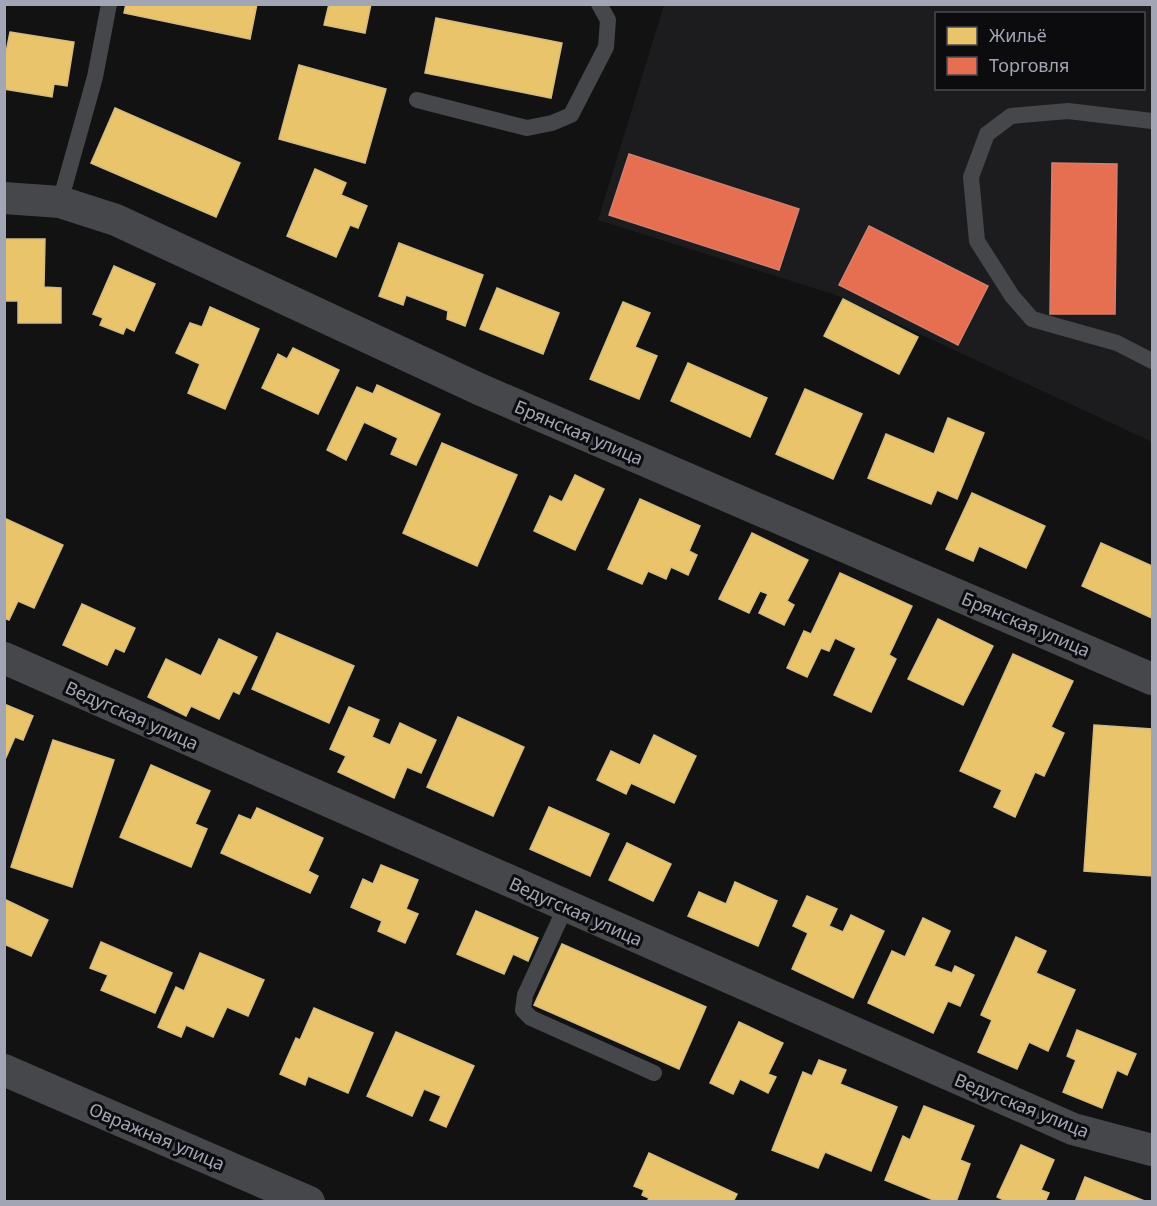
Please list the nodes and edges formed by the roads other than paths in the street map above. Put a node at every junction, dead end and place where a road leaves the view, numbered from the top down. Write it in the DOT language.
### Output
graph roads {
  1 [pos="110,4"];
  2 [pos="599,4"];
  3 [pos="417,100"];
  4 [pos="1152,121"];
  5 [pos="4,198"];
  6 [pos="60,202"];
  7 [pos="1152,361"];
  8 [pos="4,658"];
  9 [pos="1152,679"];
  10 [pos="566,906"];
  11 [pos="4,1070"];
  12 [pos="654,1073"];
  13 [pos="1152,1150"];
  14 [pos="309,1202"];
  1 -- 6 [label="lane"];
  2 -- 3 [label="lane"];
  4 -- 7 [label="lane"];
  5 -- 6 [label="street, Брянская улица"];
  6 -- 9 [label="street, Брянская улица"];
  8 -- 10 [label="street, Ведугская улица"];
  10 -- 12 [label="lane"];
  10 -- 13 [label="street, Ведугская улица"];
  11 -- 14 [label="street, Овражная улица"];
}
